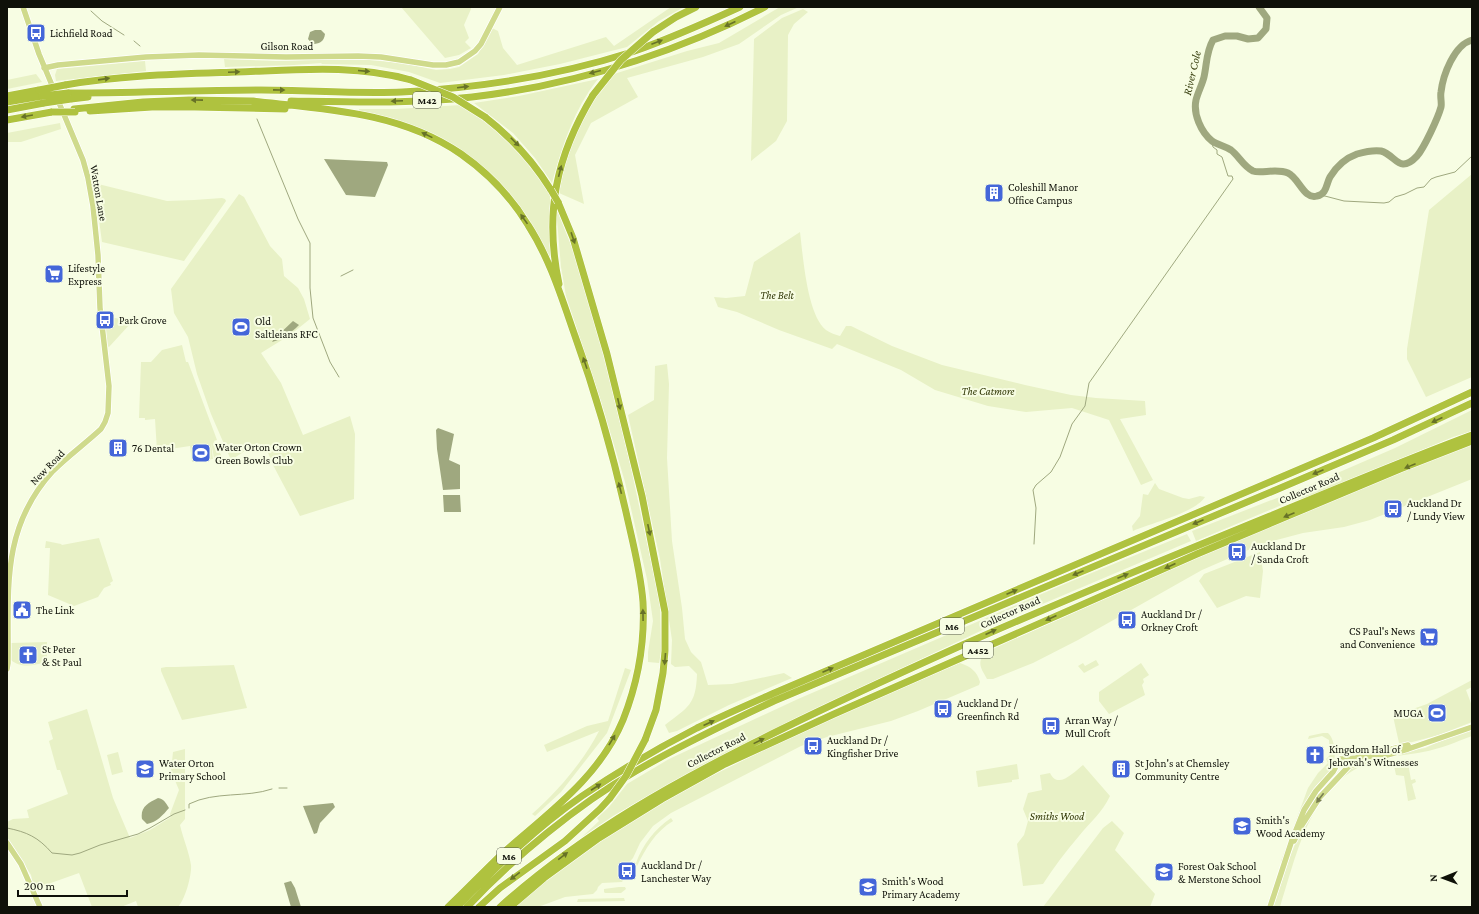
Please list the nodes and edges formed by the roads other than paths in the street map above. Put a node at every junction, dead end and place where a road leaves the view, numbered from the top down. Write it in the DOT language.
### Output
graph roads {
  1 [pos="23,7"];
  2 [pos="500,7"];
  3 [pos="696,7"];
  4 [pos="740,7"];
  5 [pos="765,7"];
  6 [pos="44,68"];
  7 [pos="7,96"];
  8 [pos="42,96"];
  9 [pos="251,101"];
  10 [pos="7,102"];
  11 [pos="7,110"];
  12 [pos="75,110"];
  13 [pos="371,116"];
  14 [pos="7,120"];
  15 [pos="569,318"];
  16 [pos="1472,392"];
  17 [pos="1472,403"];
  18 [pos="101,429"];
  19 [pos="1472,435"];
  20 [pos="1472,441"];
  21 [pos="969,654"];
  22 [pos="7,669"];
  23 [pos="873,684"];
  24 [pos="1472,727"];
  25 [pos="1422,744"];
  26 [pos="1346,759"];
  27 [pos="1337,764"];
  28 [pos="1347,768"];
  29 [pos="7,843"];
  30 [pos="1286,858"];
  31 [pos="40,907"];
  32 [pos="448,907"];
  33 [pos="457,907"];
  34 [pos="467,907"];
  35 [pos="479,907"];
  36 [pos="500,907"];
  37 [pos="510,907"];
  38 [pos="1270,907"];
  1 -- 6 [label="main road, Watton Lane"];
  2 -- 6 [label="main road, Gilson Road"];
  15 -- 3 [label="highway, one-way, bridge"];
  8 -- 4 [label="highway, M42, one-way, bridge"];
  5 -- 9 [label="highway, M42, one-way"];
  6 -- 18 [label="main road, Watton Lane"];
  7 -- 8 [label="highway"];
  8 -- 10 [label="highway"];
  8 -- 11 [label="highway"];
  8 -- 35 [label="highway, one-way, bridge"];
  9 -- 12 [label="highway, M42, one-way"];
  9 -- 13 [label="highway"];
  12 -- 13 [label="highway, M42"];
  12 -- 14 [label="highway, M42, one-way, bridge"];
  15 -- 13 [label="highway, one-way"];
  32 -- 15 [label="highway, one-way"];
  33 -- 16 [label="highway, M6, one-way"];
  17 -- 34 [label="highway, M6, one-way"];
  18 -- 22 [label="main road, New Road"];
  23 -- 19 [label="highway, Collector Road / A452, one-way"];
  20 -- 21 [label="highway, Collector Road / A452, one-way"];
  21 -- 23 [label="highway"];
  21 -- 37 [label="highway, Collector Road / A452"];
  36 -- 23 [label="highway, Collector Road / A452, one-way"];
  24 -- 25 [label="main road"];
  25 -- 26 [label="main road"];
  25 -- 28 [label="main road"];
  26 -- 27 [label="main road"];
  26 -- 28 [label="main road"];
  27 -- 28 [label="main road"];
  27 -- 30 [label="main road"];
  28 -- 30 [label="main road, one-way"];
  29 -- 31 [label="main road"];
  30 -- 38 [label="main road"];
}
